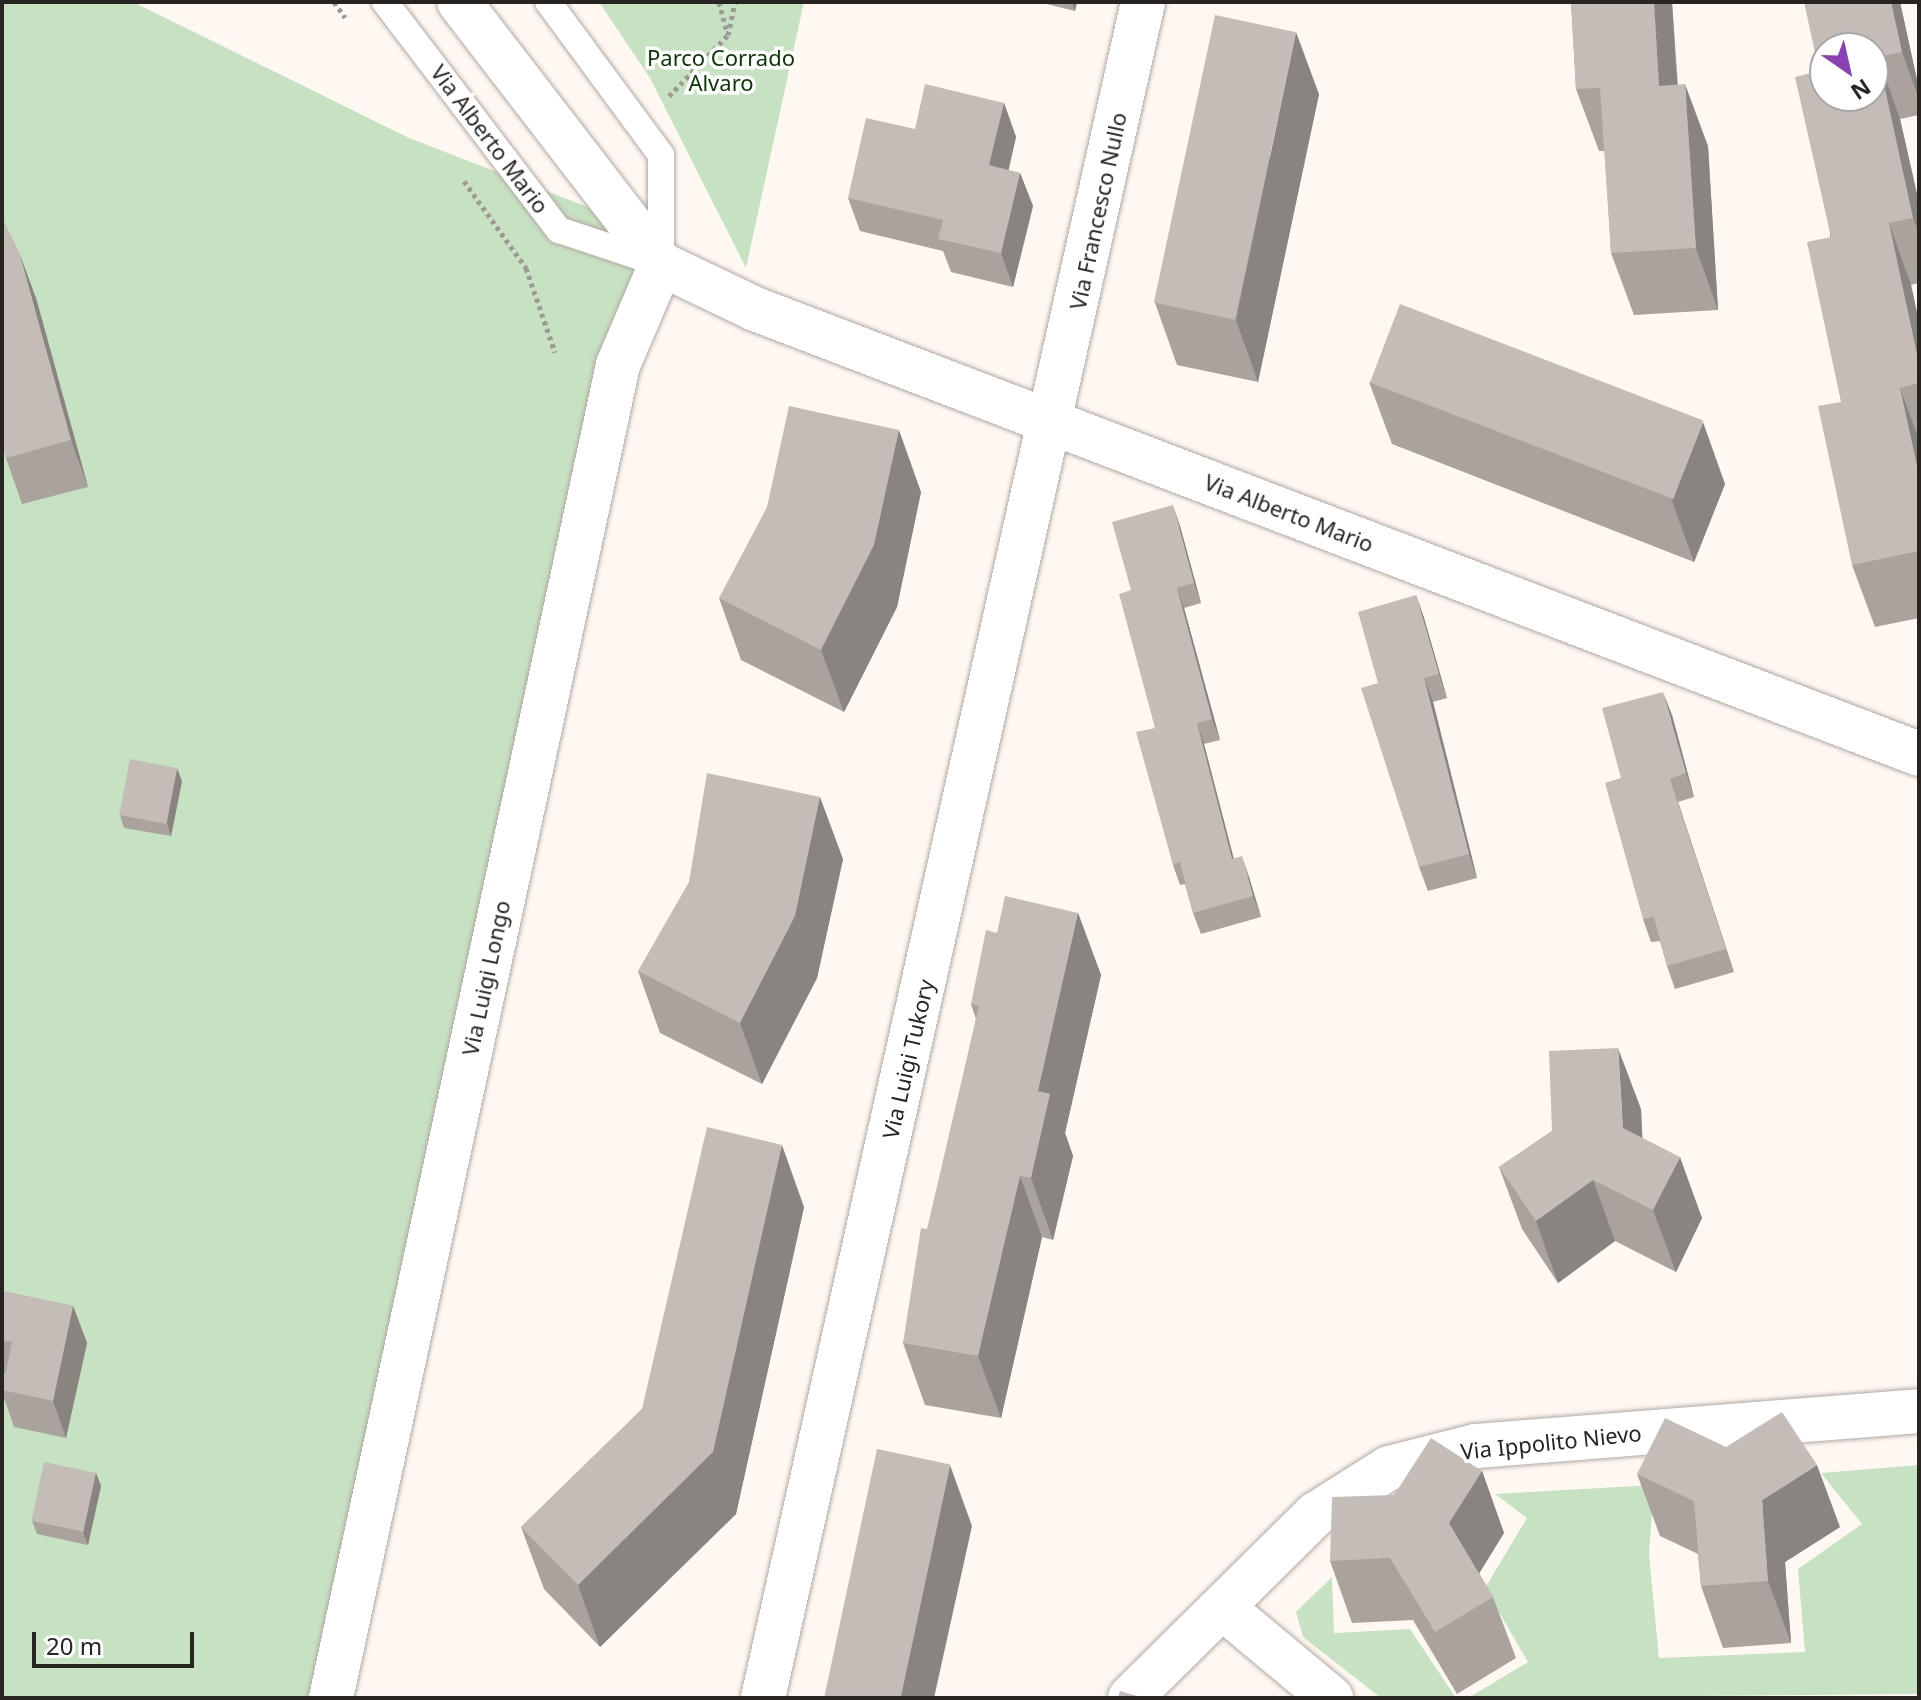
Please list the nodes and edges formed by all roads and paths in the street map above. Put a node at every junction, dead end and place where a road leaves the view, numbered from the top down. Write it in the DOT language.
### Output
graph roads {
  1 [pos="385,2"];
  2 [pos="459,2"];
  3 [pos="548,2"];
  4 [pos="719,2"];
  5 [pos="735,2"];
  6 [pos="1143,2"];
  7 [pos="728,35"];
  8 [pos="665,100"];
  9 [pos="500,230"];
  10 [pos="661,264"];
  11 [pos="555,352"];
  12 [pos="1053,420"];
  13 [pos="1919,754"];
  14 [pos="1919,1411"];
  15 [pos="1223,1608"];
  16 [pos="331,1698"];
  17 [pos="763,1698"];
  18 [pos="1130,1698"];
  19 [pos="1331,1698"];
  1 -- 10 [label="lane, Via Alberto Mario"];
  2 -- 10 [label="street, Via Alberto Mario"];
  3 -- 10 [label="lane"];
  4 -- 7 [label="path"];
  5 -- 7 [label="path"];
  6 -- 12 [label="street, Via Francesco Nullo"];
  7 -- 8 [label="path"];
  9 -- 11 [label="path"];
  10 -- 12 [label="street, Via Alberto Mario"];
  10 -- 16 [label="street, Via Luigi Longo"];
  12 -- 13 [label="street, Via Alberto Mario"];
  12 -- 17 [label="street, Via Luigi Tukory"];
  14 -- 15 [label="street, Via Ippolito Nievo"];
  15 -- 18 [label="street, Via Ippolito Nievo"];
  15 -- 19 [label="street"];
}
